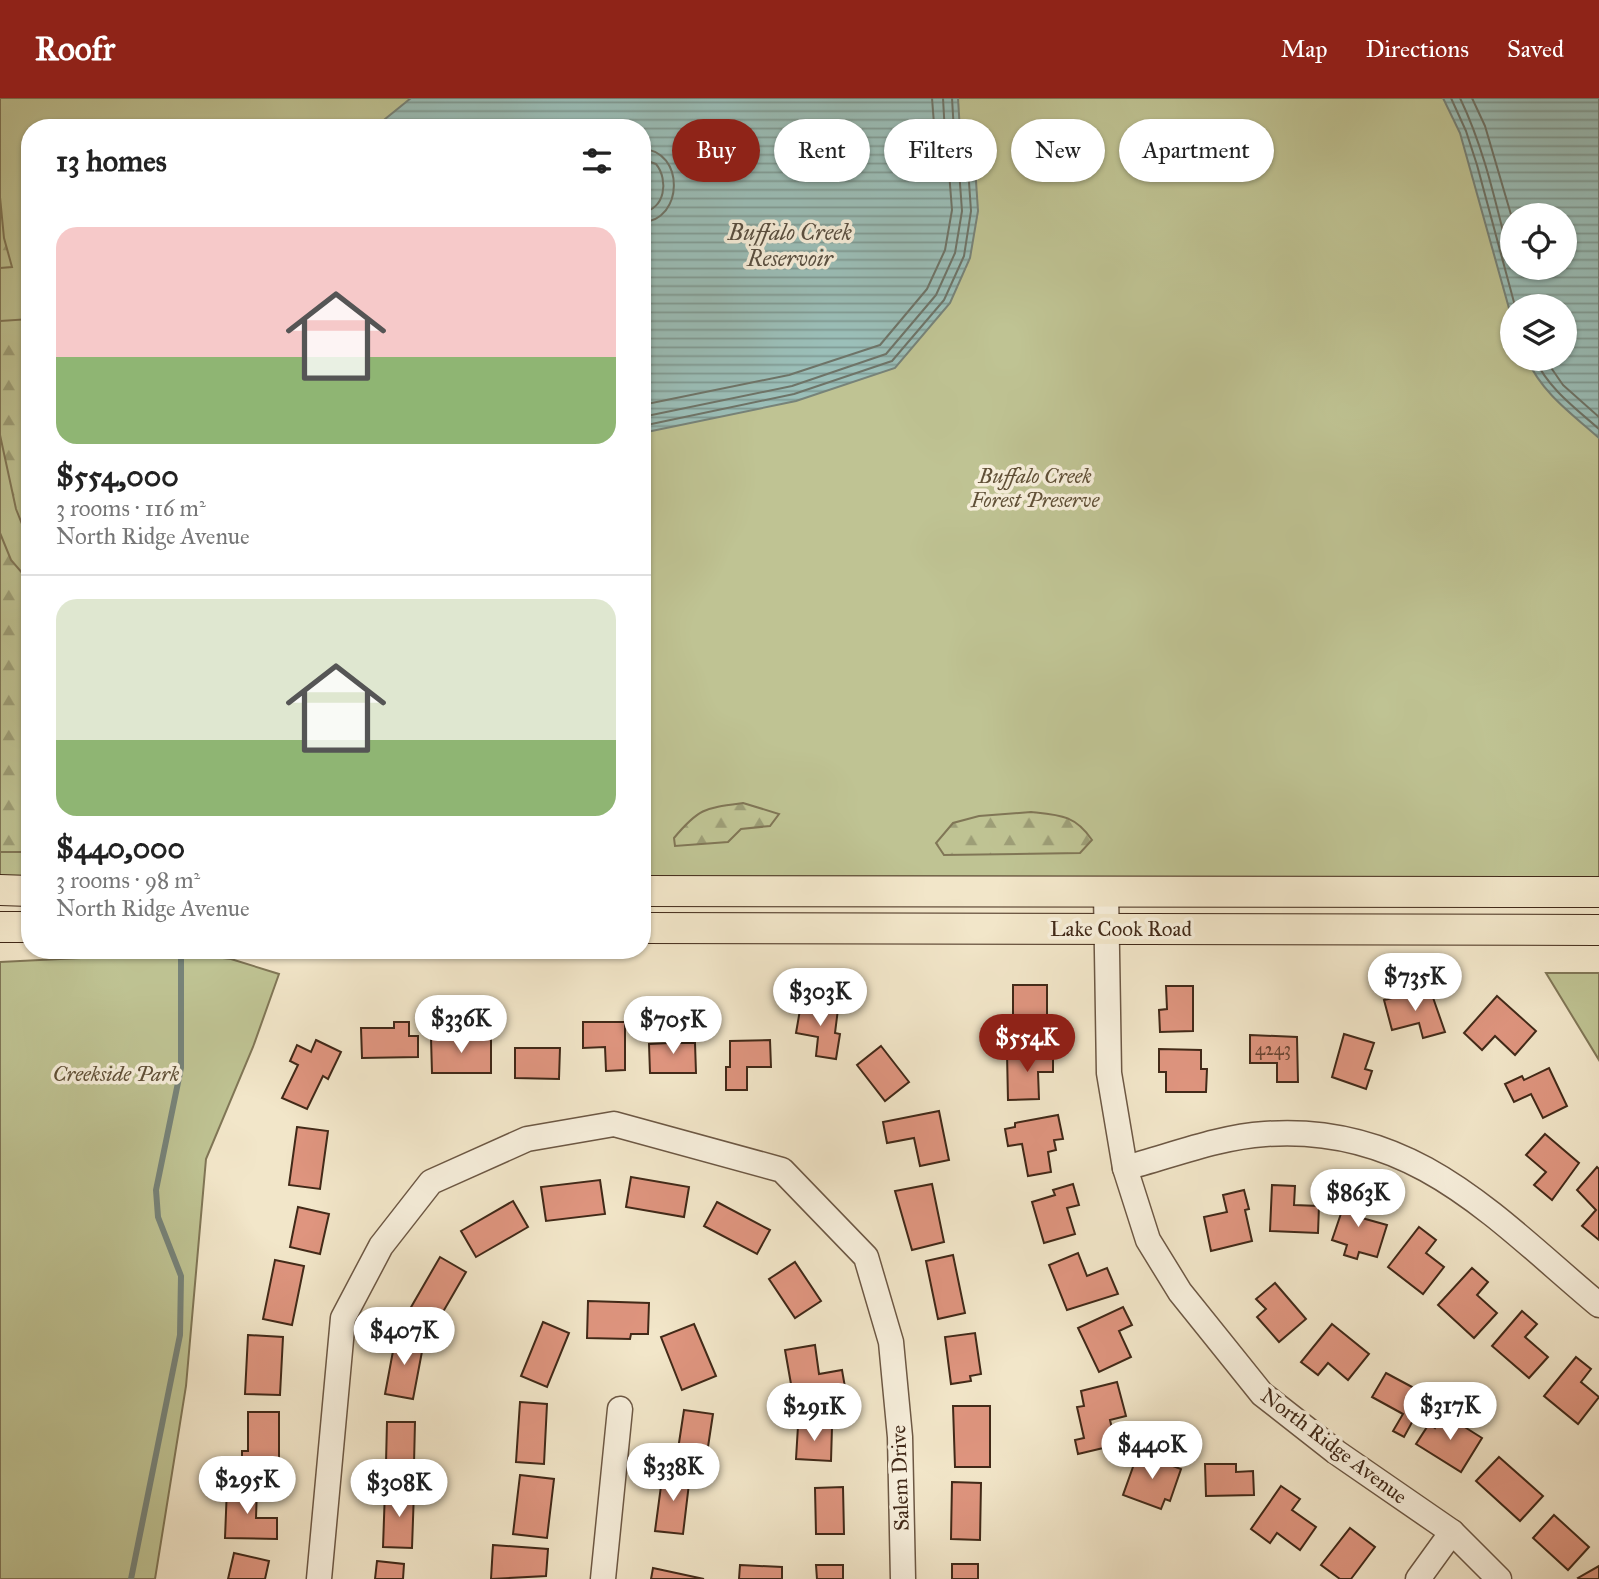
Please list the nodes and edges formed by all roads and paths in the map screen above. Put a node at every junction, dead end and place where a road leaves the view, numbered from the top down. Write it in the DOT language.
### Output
graph roads {
  1 [pos="0,890"];
  2 [pos="21,891"];
  3 [pos="651,891"];
  4 [pos="1106,892"];
  5 [pos="1599,892"];
  6 [pos="0,927"];
  7 [pos="21,927"];
  8 [pos="651,928"];
  9 [pos="1106,929"];
  10 [pos="1599,930"];
  11 [pos="1125,1168"];
  12 [pos="1599,1305"];
  13 [pos="620,1409"];
  14 [pos="1452,1532"];
  15 [pos="319,1579"];
  16 [pos="603,1579"];
  17 [pos="903,1579"];
  18 [pos="1418,1579"];
  19 [pos="1499,1579"];
  1 -- 2 [label="main road"];
  3 -- 4 [label="main road, Lake Cook Road"];
  4 -- 5 [label="main road, Lake Cook Road"];
  4 -- 9 [label="street, North Ridge Avenue"];
  6 -- 7 [label="main road"];
  8 -- 9 [label="main road, Lake Cook Road"];
  9 -- 10 [label="main road, Lake Cook Road"];
  9 -- 11 [label="street, North Ridge Avenue"];
  11 -- 12 [label="street"];
  11 -- 14 [label="street, North Ridge Avenue"];
  13 -- 16 [label="street"];
  14 -- 18 [label="street"];
  14 -- 19 [label="street, North Ridge Avenue"];
  15 -- 17 [label="street, Salem Drive"];
}
